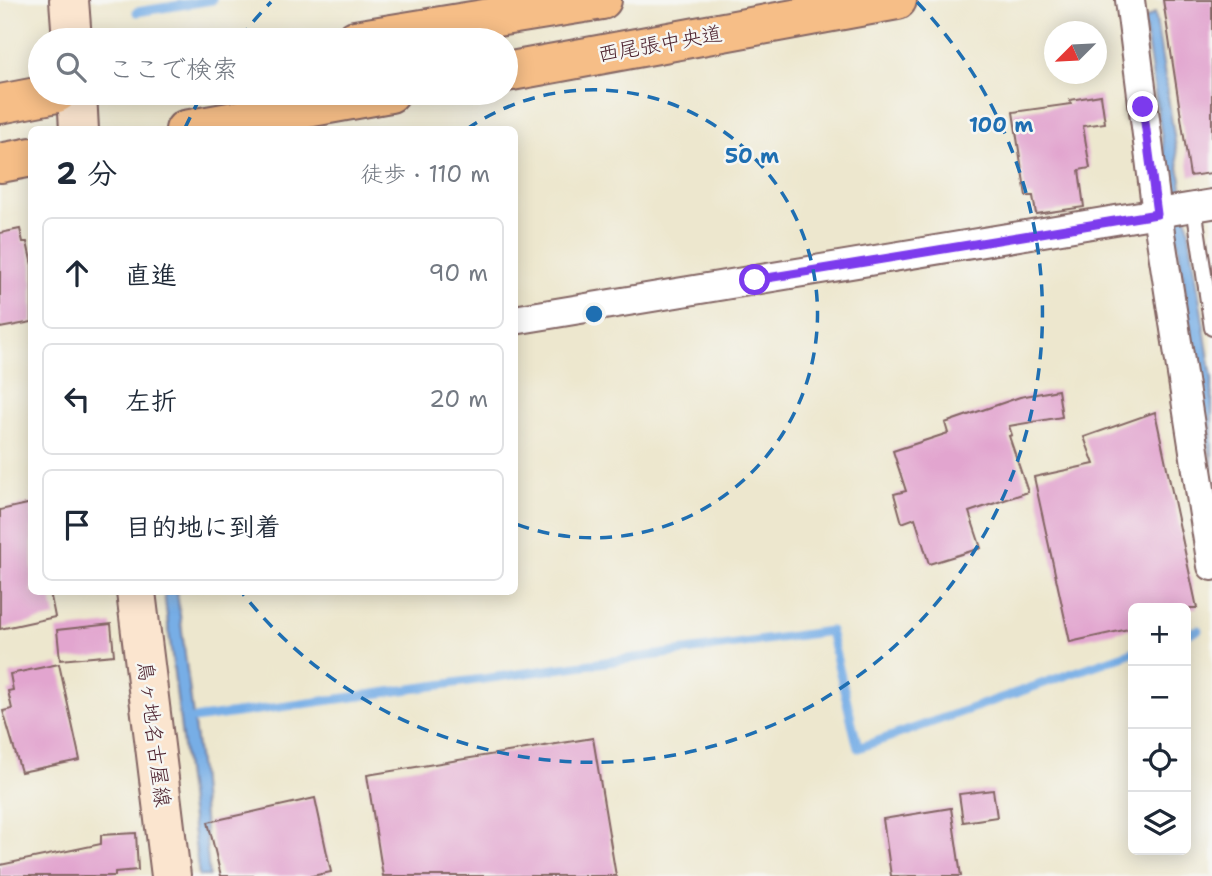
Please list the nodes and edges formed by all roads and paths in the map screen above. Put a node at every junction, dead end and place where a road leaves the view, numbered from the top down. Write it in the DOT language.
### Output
graph roads {
  1 [pos="69,0"];
  2 [pos="602,0"];
  3 [pos="897,0"];
  4 [pos="1130,0"];
  5 [pos="71,28"];
  6 [pos="429,28"];
  7 [pos="518,70"];
  8 [pos="28,99"];
  9 [pos="0,104"];
  10 [pos="77,105"];
  11 [pos="324,105"];
  12 [pos="79,126"];
  13 [pos="207,126"];
  14 [pos="28,158"];
  15 [pos="0,163"];
  16 [pos="1184,209"];
  17 [pos="518,319"];
  18 [pos="1212,328"];
  19 [pos="1212,566"];
  20 [pos="136,595"];
  21 [pos="171,876"];
  1 -- 5 [label="main road"];
  2 -- 6 [label="main road"];
  3 -- 7 [label="main road, 西尾張中央道"];
  4 -- 16 [label="street"];
  8 -- 9 [label="main road"];
  10 -- 12 [label="main road"];
  11 -- 13 [label="main road"];
  14 -- 15 [label="main road"];
  16 -- 17 [label="street"];
  16 -- 18 [label="lane"];
  16 -- 19 [label="street"];
  20 -- 21 [label="main road, 鳥ヶ地名古屋線"];
}
